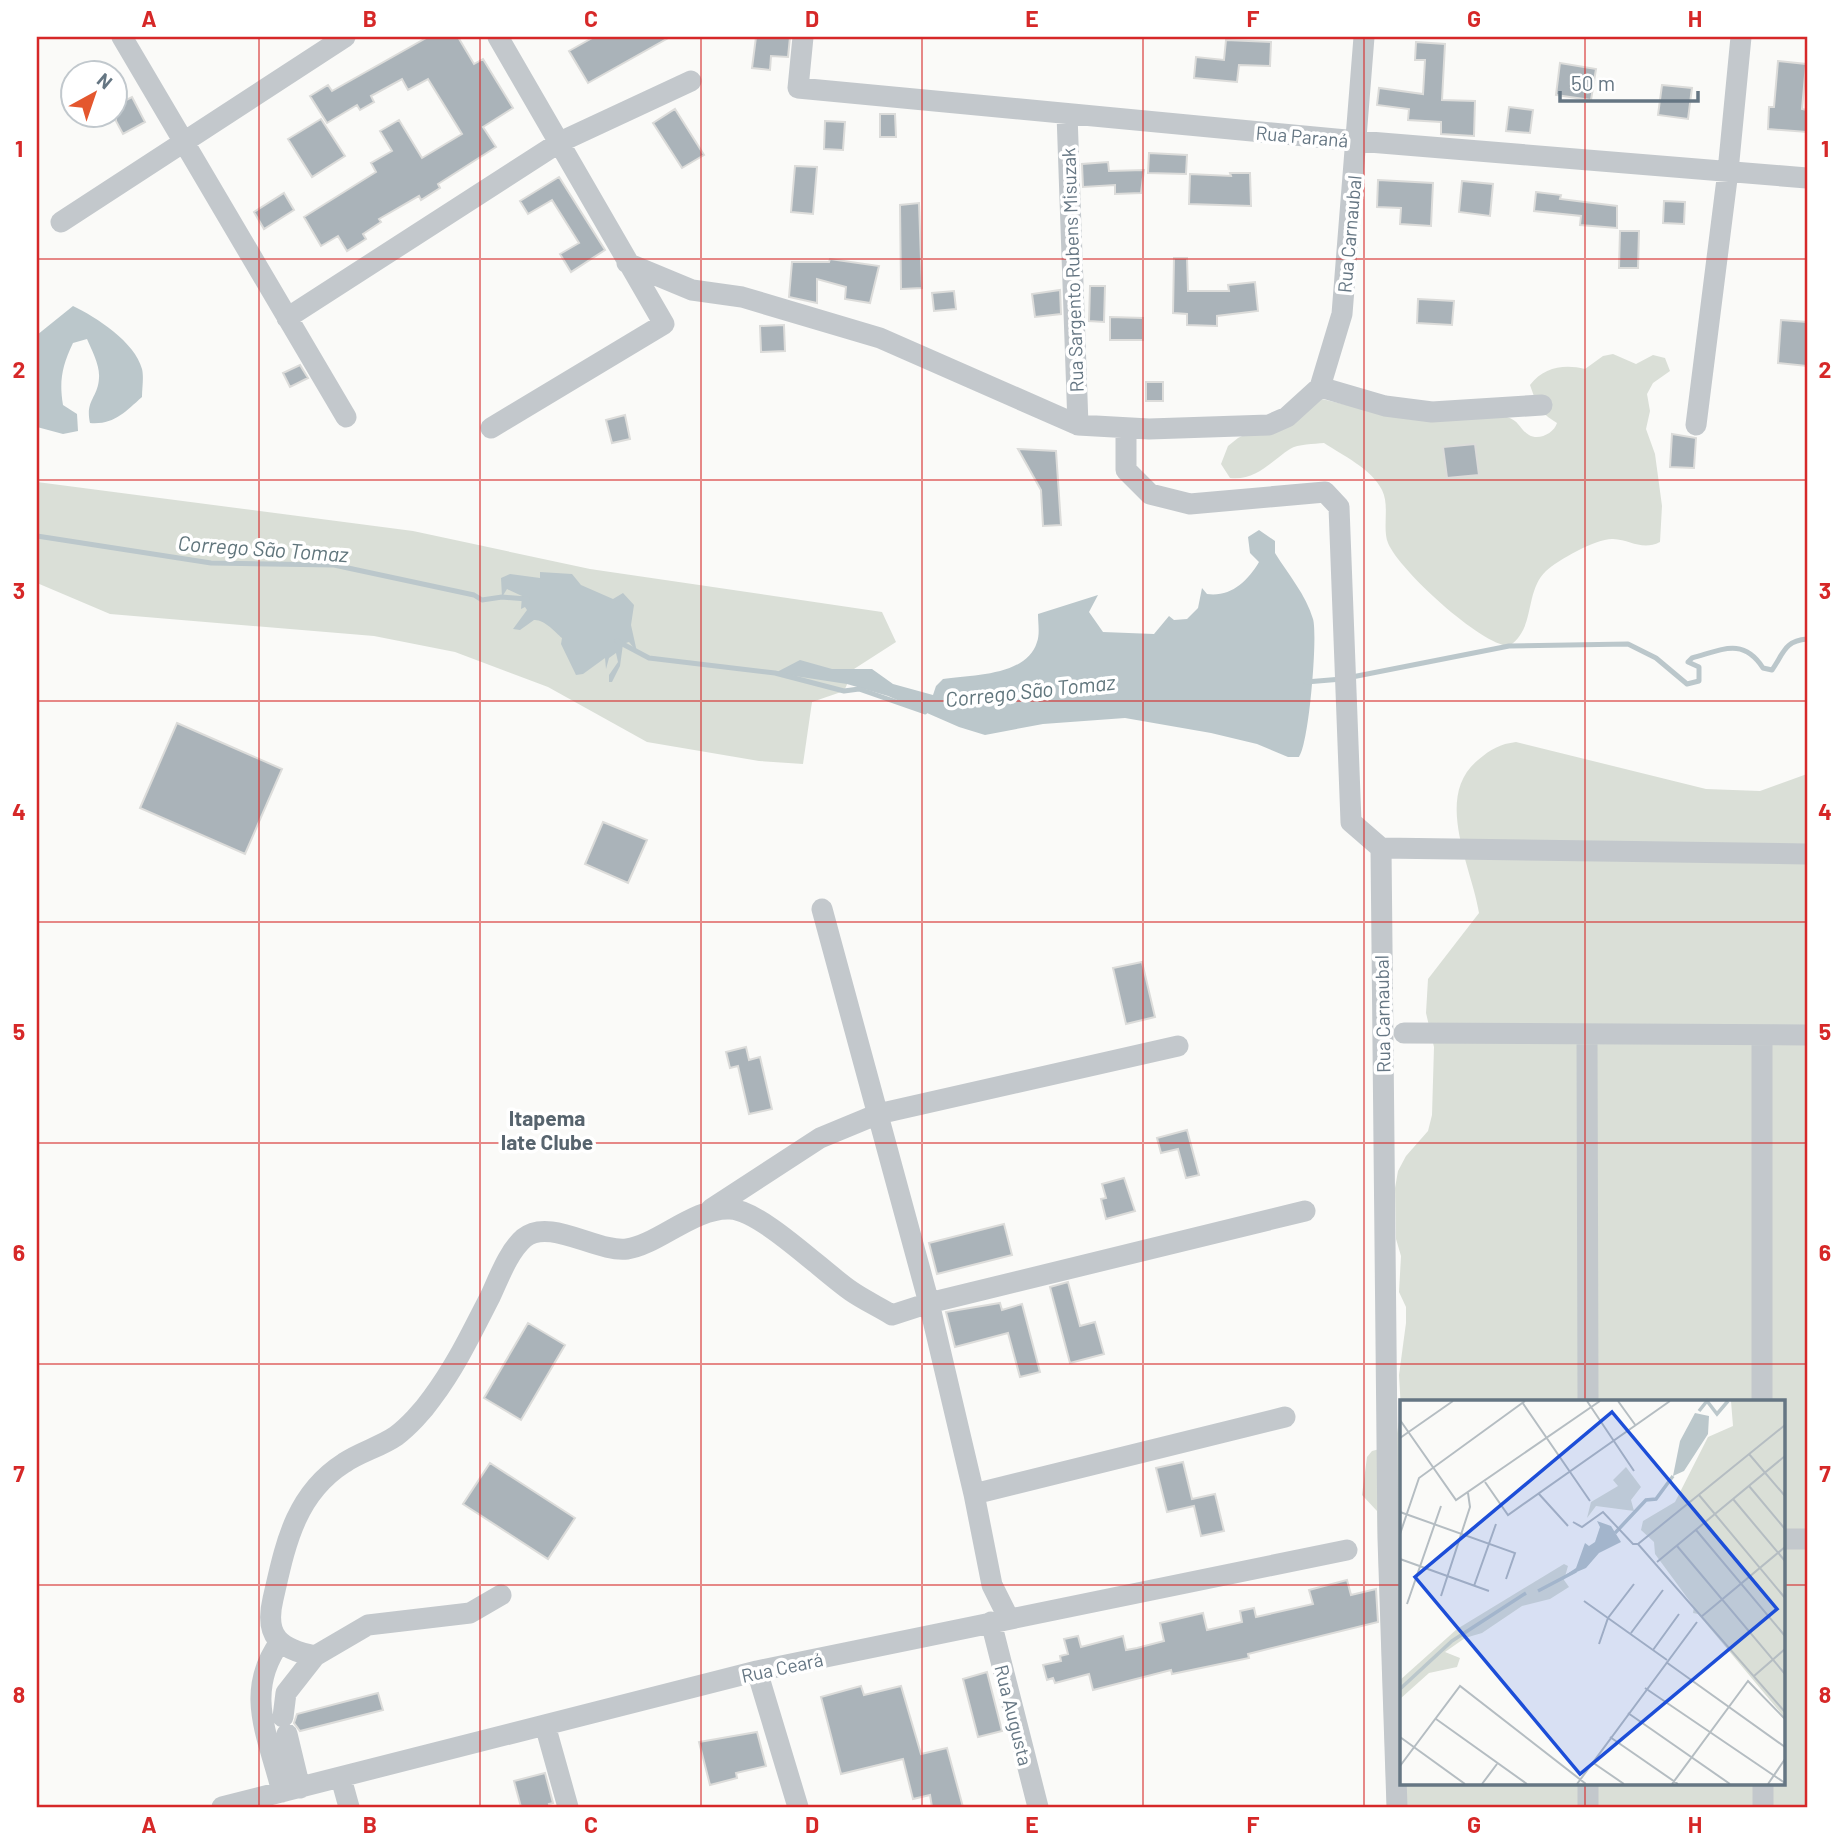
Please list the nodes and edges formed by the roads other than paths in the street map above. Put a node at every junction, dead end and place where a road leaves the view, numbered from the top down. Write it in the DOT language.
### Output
graph roads {
  1 [pos="122,37"];
  2 [pos="345,37"];
  3 [pos="498,37"];
  4 [pos="803,37"];
  5 [pos="1364,37"];
  6 [pos="1741,37"];
  7 [pos="691,81"];
  8 [pos="1067,114"];
  9 [pos="1357,141"];
  10 [pos="560,142"];
  11 [pos="184,144"];
  12 [pos="1728,171"];
  13 [pos="1807,178"];
  14 [pos="61,222"];
  15 [pos="627,263"];
  16 [pos="287,318"];
  17 [pos="1320,387"];
  18 [pos="1542,405"];
  19 [pos="346,417"];
  20 [pos="1078,425"];
  21 [pos="1696,425"];
  22 [pos="491,428"];
  23 [pos="1126,429"];
  24 [pos="1381,848"];
  25 [pos="1807,854"];
  26 [pos="822,909"];
  27 [pos="1404,1033"];
  28 [pos="1587,1034"];
  29 [pos="1762,1035"];
  30 [pos="1807,1035"];
  31 [pos="1178,1046"];
  32 [pos="878,1114"];
  33 [pos="1305,1211"];
  34 [pos="703,1214"];
  35 [pos="929,1303"];
  36 [pos="1588,1400"];
  37 [pos="1762,1400"];
  38 [pos="1285,1417"];
  39 [pos="974,1494"];
  40 [pos="1394,1539"];
  41 [pos="1784,1539"];
  42 [pos="1807,1539"];
  43 [pos="1347,1550"];
  44 [pos="501,1595"];
  45 [pos="1000,1620"];
  46 [pos="280,1643"];
  47 [pos="315,1656"];
  48 [pos="757,1671"];
  49 [pos="545,1725"];
  50 [pos="341,1778"];
  51 [pos="1588,1784"];
  52 [pos="1763,1784"];
  53 [pos="291,1790"];
  54 [pos="222,1807"];
  55 [pos="349,1807"];
  56 [pos="568,1807"];
  57 [pos="798,1807"];
  58 [pos="1038,1807"];
  59 [pos="1397,1807"];
  60 [pos="1588,1807"];
  61 [pos="1763,1807"];
  1 -- 11 [label="street"];
  2 -- 11 [label="street"];
  3 -- 10 [label="street"];
  4 -- 8 [label="street, Rua Paraná"];
  5 -- 9 [label="street, Rua Carnaubal"];
  6 -- 12 [label="street"];
  7 -- 10 [label="street"];
  8 -- 9 [label="street, Rua Paraná"];
  8 -- 20 [label="street, Rua Sargento Rubens Misuzak"];
  9 -- 12 [label="street, Rua Paraná"];
  9 -- 17 [label="street, Rua Carnaubal"];
  10 -- 15 [label="street"];
  10 -- 16 [label="street"];
  11 -- 14 [label="street"];
  11 -- 16 [label="street"];
  12 -- 13 [label="street, Rua Paraná"];
  12 -- 21 [label="street"];
  15 -- 20 [label="street"];
  15 -- 22 [label="street"];
  16 -- 19 [label="street"];
  17 -- 18 [label="street"];
  17 -- 23 [label="street"];
  20 -- 23 [label="street"];
  23 -- 24 [label="street"];
  24 -- 25 [label="street"];
  24 -- 40 [label="street, Rua Carnaubal"];
  26 -- 32 [label="street, Rua Augusta"];
  27 -- 28 [label="street"];
  28 -- 29 [label="street"];
  28 -- 36 [label="street"];
  29 -- 30 [label="street"];
  29 -- 37 [label="street"];
  31 -- 32 [label="street"];
  32 -- 34 [label="street"];
  32 -- 35 [label="street, Rua Augusta"];
  33 -- 35 [label="street"];
  34 -- 35 [label="street"];
  34 -- 46 [label="street"];
  35 -- 39 [label="street, Rua Augusta"];
  38 -- 39 [label="street"];
  39 -- 45 [label="street, Rua Augusta"];
  40 -- 59 [label="street, Rua Carnaubal"];
  41 -- 42 [label="street"];
  43 -- 45 [label="street, Rua Ceará"];
  44 -- 47 [label="street"];
  45 -- 48 [label="street, Rua Ceará"];
  45 -- 58 [label="street, Rua Augusta"];
  46 -- 47 [label="street"];
  46 -- 53 [label="street"];
  47 -- 53 [label="street"];
  48 -- 49 [label="street, Rua Ceará"];
  48 -- 57 [label="street"];
  49 -- 50 [label="street, Rua Ceará"];
  49 -- 56 [label="street"];
  50 -- 53 [label="street, Rua Ceará"];
  50 -- 55 [label="street"];
  51 -- 60 [label="street"];
  52 -- 61 [label="street"];
  53 -- 54 [label="street, Rua Ceará"];
}
